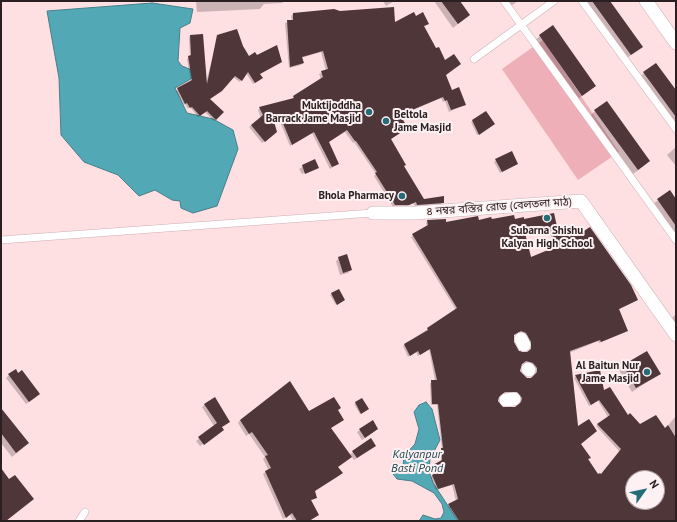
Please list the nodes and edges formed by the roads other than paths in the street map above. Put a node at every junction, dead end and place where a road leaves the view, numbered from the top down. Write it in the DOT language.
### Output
graph roads {
  1 [pos="504,1"];
  2 [pos="554,1"];
  3 [pos="582,1"];
  4 [pos="646,1"];
  5 [pos="521,26"];
  6 [pos="676,43"];
  7 [pos="474,59"];
  8 [pos="676,129"];
  9 [pos="373,213"];
  10 [pos="1,240"];
  11 [pos="676,240"];
  12 [pos="676,335"];
  13 [pos="85,512"];
  14 [pos="79,521"];
  1 -- 5 [label="lane"];
  2 -- 5 [label="lane"];
  3 -- 8 [label="lane"];
  4 -- 6 [label="street"];
  5 -- 7 [label="lane"];
  5 -- 11 [label="lane"];
  9 -- 10 [label="lane"];
  9 -- 12 [label="street, ৪ নম্বর বস্তির রোড (বেলতলা মাঠ)"];
  13 -- 14 [label="lane"];
}
